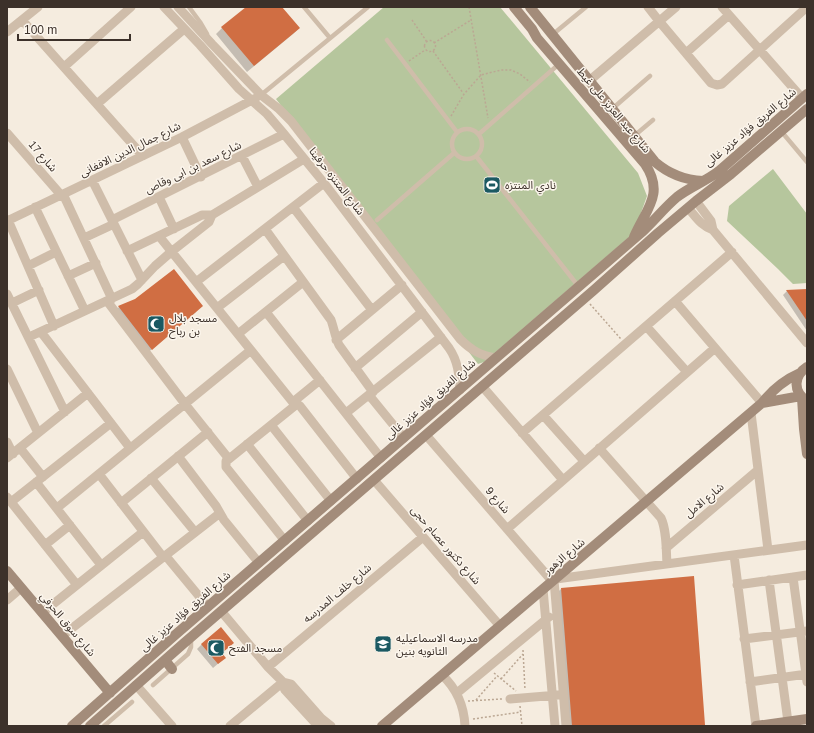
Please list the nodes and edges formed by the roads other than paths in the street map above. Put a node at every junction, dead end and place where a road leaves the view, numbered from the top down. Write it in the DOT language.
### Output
graph roads {
  1 [pos="38,7"];
  2 [pos="131,7"];
  3 [pos="164,7"];
  4 [pos="178,7"];
  5 [pos="189,7"];
  6 [pos="304,7"];
  7 [pos="368,7"];
  8 [pos="514,7"];
  9 [pos="530,7"];
  10 [pos="586,7"];
  11 [pos="648,7"];
  12 [pos="676,7"];
  13 [pos="722,7"];
  14 [pos="805,9"];
  15 [pos="729,15"];
  16 [pos="22,20"];
  17 [pos="659,21"];
  18 [pos="184,29"];
  19 [pos="7,32"];
  20 [pos="550,32"];
  21 [pos="330,38"];
  22 [pos="537,38"];
  23 [pos="387,40"];
  24 [pos="212,44"];
  25 [pos="760,50"];
  26 [pos="686,53"];
  27 [pos="559,64"];
  28 [pos="64,67"];
  29 [pos="650,76"];
  30 [pos="589,80"];
  31 [pos="261,95"];
  32 [pos="805,96"];
  33 [pos="602,97"];
  34 [pos="252,100"];
  35 [pos="97,104"];
  36 [pos="594,105"];
  37 [pos="612,109"];
  38 [pos="807,109"];
  39 [pos="653,120"];
  40 [pos="781,131"];
  41 [pos="457,132"];
  42 [pos="7,133"];
  43 [pos="284,134"];
  44 [pos="479,134"];
  45 [pos="634,136"];
  46 [pos="182,137"];
  47 [pos="454,153"];
  48 [pos="143,156"];
  49 [pos="242,156"];
  50 [pos="476,156"];
  51 [pos="304,159"];
  52 [pos="807,162"];
  53 [pos="200,176"];
  54 [pos="92,180"];
  55 [pos="703,181"];
  56 [pos="324,183"];
  57 [pos="258,187"];
  58 [pos="62,194"];
  59 [pos="159,197"];
  60 [pos="692,205"];
  61 [pos="35,207"];
  62 [pos="293,207"];
  63 [pos="212,215"];
  64 [pos="7,220"];
  65 [pos="377,220"];
  66 [pos="113,222"];
  67 [pos="650,224"];
  68 [pos="174,229"];
  69 [pos="265,229"];
  70 [pos="658,233"];
  71 [pos="159,236"];
  72 [pos="84,238"];
  73 [pos="633,240"];
  74 [pos="127,251"];
  75 [pos="56,252"];
  76 [pos="172,252"];
  77 [pos="732,252"];
  78 [pos="284,256"];
  79 [pos="96,263"];
  80 [pos="28,266"];
  81 [pos="68,276"];
  82 [pos="142,280"];
  83 [pos="196,282"];
  84 [pos="303,282"];
  85 [pos="416,284"];
  86 [pos="582,284"];
  87 [pos="404,288"];
  88 [pos="39,290"];
  89 [pos="594,290"];
  90 [pos="7,294"];
  91 [pos="110,300"];
  92 [pos="674,302"];
  93 [pos="12,303"];
  94 [pos="217,308"];
  95 [pos="372,310"];
  96 [pos="85,311"];
  97 [pos="266,312"];
  98 [pos="422,312"];
  99 [pos="540,320"];
  100 [pos="54,326"];
  101 [pos="646,326"];
  102 [pos="549,329"];
  103 [pos="41,332"];
  104 [pos="238,334"];
  105 [pos="28,337"];
  106 [pos="441,337"];
  107 [pos="336,340"];
  108 [pos="807,343"];
  109 [pos="715,348"];
  110 [pos="251,350"];
  111 [pos="496,358"];
  112 [pos="355,368"];
  113 [pos="7,369"];
  114 [pos="804,370"];
  115 [pos="687,372"];
  116 [pos="320,380"];
  117 [pos="482,386"];
  118 [pos="460,390"];
  119 [pos="371,393"];
  120 [pos="88,394"];
  121 [pos="803,399"];
  122 [pos="294,403"];
  123 [pos="762,403"];
  124 [pos="185,404"];
  125 [pos="65,412"];
  126 [pos="346,413"];
  127 [pos="751,413"];
  128 [pos="543,414"];
  129 [pos="111,423"];
  130 [pos="271,425"];
  131 [pos="208,432"];
  132 [pos="38,433"];
  133 [pos="522,433"];
  134 [pos="426,435"];
  135 [pos="404,438"];
  136 [pos="7,442"];
  137 [pos="247,444"];
  138 [pos="130,448"];
  139 [pos="599,448"];
  140 [pos="13,453"];
  141 [pos="807,454"];
  142 [pos="178,456"];
  143 [pos="381,458"];
  144 [pos="229,459"];
  145 [pos="584,461"];
  146 [pos="758,470"];
  147 [pos="99,474"];
  148 [pos="151,478"];
  149 [pos="357,479"];
  150 [pos="39,480"];
  151 [pos="374,480"];
  152 [pos="563,480"];
  153 [pos="9,499"];
  154 [pos="331,501"];
  155 [pos="646,502"];
  156 [pos="121,503"];
  157 [pos="57,508"];
  158 [pos="220,513"];
  159 [pos="311,518"];
  160 [pos="322,524"];
  161 [pos="70,525"];
  162 [pos="507,529"];
  163 [pos="144,532"];
  164 [pos="195,532"];
  165 [pos="423,537"];
  166 [pos="285,541"];
  167 [pos="45,545"];
  168 [pos="807,545"];
  169 [pos="666,548"];
  170 [pos="768,550"];
  171 [pos="734,555"];
  172 [pos="164,556"];
  173 [pos="259,563"];
  174 [pos="667,564"];
  175 [pos="101,565"];
  176 [pos="7,571"];
  177 [pos="807,575"];
  178 [pos="793,577"];
  179 [pos="554,580"];
  180 [pos="769,580"];
  181 [pos="737,584"];
  182 [pos="77,585"];
  183 [pos="21,588"];
  184 [pos="543,589"];
  185 [pos="7,600"];
  186 [pos="208,607"];
  187 [pos="221,611"];
  188 [pos="42,612"];
  189 [pos="556,612"];
  190 [pos="547,620"];
  191 [pos="500,626"];
  192 [pos="804,631"];
  193 [pos="176,635"];
  194 [pos="776,635"];
  195 [pos="62,636"];
  196 [pos="191,637"];
  197 [pos="744,639"];
  198 [pos="183,644"];
  199 [pos="158,651"];
  200 [pos="166,659"];
  201 [pos="268,667"];
  202 [pos="172,669"];
  203 [pos="442,675"];
  204 [pos="807,677"];
  205 [pos="782,678"];
  206 [pos="283,682"];
  207 [pos="750,682"];
  208 [pos="136,685"];
  209 [pos="153,685"];
  210 [pos="110,693"];
  211 [pos="563,695"];
  212 [pos="553,696"];
  213 [pos="459,697"];
  214 [pos="510,699"];
  215 [pos="132,702"];
  216 [pos="807,719"];
  217 [pos="788,722"];
  218 [pos="464,723"];
  219 [pos="72,726"];
  220 [pos="90,726"];
  221 [pos="104,726"];
  222 [pos="172,726"];
  223 [pos="230,726"];
  224 [pos="318,726"];
  225 [pos="331,726"];
  226 [pos="382,726"];
  227 [pos="556,726"];
  228 [pos="566,726"];
  229 [pos="756,726"];
  1 -- 16 [label="street"];
  2 -- 28 [label="street"];
  3 -- 18 [label="street, شارع المتنزه حرفينا"];
  4 -- 24 [label="street, شارع المتنزه حرفينا"];
  5 -- 24 [label="lane"];
  6 -- 21 [label="lane"];
  7 -- 21 [label="lane"];
  8 -- 22 [label="street, شارع عبد العزيز على غيط"];
  9 -- 20 [label="street, شارع عبد العزيز على غيط"];
  10 -- 20 [label="lane"];
  11 -- 17 [label="street"];
  12 -- 17 [label="street"];
  13 -- 15 [label="street"];
  14 -- 25 [label="street"];
  15 -- 25 [label="street"];
  15 -- 26 [label="street"];
  16 -- 19 [label="street"];
  16 -- 28 [label="street"];
  17 -- 26 [label="street"];
  17 -- 30 [label="street"];
  18 -- 34 [label="street, شارع المتنزه حرفينا"];
  18 -- 35 [label="street"];
  20 -- 22 [label="street"];
  20 -- 30 [label="street, شارع عبد العزيز على غيط"];
  21 -- 31 [label="lane"];
  22 -- 27 [label="street, شارع عبد العزيز على غيط"];
  23 -- 41 [label="lane"];
  24 -- 31 [label="street, شارع المتنزه حرفينا"];
  25 -- 26 [label="street"];
  25 -- 32 [label="street"];
  27 -- 36 [label="street, شارع عبد العزيز على غيط"];
  27 -- 44 [label="lane"];
  28 -- 35 [label="street"];
  29 -- 37 [label="lane"];
  30 -- 33 [label="street, شارع عبد العزيز على غيط"];
  31 -- 34 [label="street, شارع جمال الدين الافغانى"];
  31 -- 85 [label="street, شارع المتنزه حرفينا"];
  32 -- 55 [label="street, شارع الفريق فؤاد عزيز غالى"];
  33 -- 36 [label="street"];
  33 -- 37 [label="street, شارع عبد العزيز على غيط"];
  34 -- 43 [label="street, شارع المتنزه حرفينا"];
  34 -- 46 [label="street, شارع جمال الدين الافغانى"];
  35 -- 48 [label="street"];
  36 -- 73 [label="street, شارع عبد العزيز على غيط"];
  37 -- 45 [label="street, شارع عبد العزيز على غيط"];
  38 -- 40 [label="street, شارع الفريق فؤاد عزيز غالى"];
  39 -- 45 [label="lane"];
  40 -- 52 [label="lane"];
  40 -- 60 [label="street, شارع الفريق فؤاد عزيز غالى"];
  41 -- 44 [label="lane"];
  41 -- 47 [label="lane"];
  42 -- 58 [label="street, شارع 17"];
  43 -- 49 [label="street, شارع سعد بن ابى وقاص"];
  43 -- 51 [label="street, شارع المتنزه حرفينا"];
  44 -- 50 [label="lane"];
  45 -- 55 [label="street, شارع عبد العزيز على غيط"];
  46 -- 48 [label="street, شارع جمال الدين الافغانى"];
  46 -- 53 [label="street"];
  47 -- 50 [label="lane"];
  47 -- 65 [label="lane"];
  48 -- 54 [label="street, شارع جمال الدين الافغانى"];
  49 -- 53 [label="street, شارع سعد بن ابى وقاص"];
  49 -- 57 [label="street"];
  50 -- 86 [label="lane"];
  51 -- 56 [label="street, شارع المتنزه حرفينا"];
  51 -- 57 [label="street"];
  53 -- 59 [label="street, شارع سعد بن ابى وقاص"];
  54 -- 58 [label="street, شارع جمال الدين الافغانى"];
  54 -- 66 [label="street"];
  55 -- 67 [label="street, شارع الفريق فؤاد عزيز غالى"];
  56 -- 62 [label="street"];
  56 -- 87 [label="street, شارع المتنزه حرفينا"];
  57 -- 63 [label="street"];
  58 -- 61 [label="street, شارع جمال الدين الافغانى"];
  58 -- 72 [label="street, شارع 17"];
  59 -- 66 [label="street, شارع سعد بن ابى وقاص"];
  59 -- 68 [label="street"];
  60 -- 70 [label="street, شارع الفريق فؤاد عزيز غالى"];
  60 -- 77 [label="street"];
  61 -- 64 [label="street, شارع جمال الدين الافغانى"];
  61 -- 75 [label="street"];
  62 -- 69 [label="street"];
  62 -- 95 [label="street"];
  63 -- 68 [label="street"];
  63 -- 76 [label="street"];
  64 -- 80 [label="street"];
  66 -- 72 [label="street, شارع سعد بن ابى وقاص"];
  66 -- 74 [label="street"];
  67 -- 70 [label="street"];
  67 -- 73 [label="street, شارع الفريق فؤاد عزيز غالى"];
  68 -- 71 [label="street"];
  69 -- 78 [label="street"];
  69 -- 83 [label="street"];
  70 -- 89 [label="street, شارع الفريق فؤاد عزيز غالى"];
  71 -- 74 [label="street"];
  71 -- 76 [label="street"];
  72 -- 79 [label="street, شارع 17"];
  73 -- 86 [label="street, شارع الفريق فؤاد عزيز غالى"];
  74 -- 82 [label="street"];
  75 -- 80 [label="street"];
  75 -- 81 [label="street"];
  76 -- 82 [label="street"];
  76 -- 83 [label="street"];
  77 -- 92 [label="street"];
  77 -- 108 [label="street"];
  78 -- 84 [label="street"];
  78 -- 94 [label="street"];
  79 -- 81 [label="street"];
  79 -- 91 [label="street, شارع 17"];
  80 -- 88 [label="street"];
  81 -- 96 [label="street"];
  82 -- 91 [label="street"];
  83 -- 94 [label="street"];
  84 -- 97 [label="street"];
  84 -- 107 [label="street"];
  85 -- 87 [label="street"];
  85 -- 111 [label="street, شارع المتنزه حرفينا"];
  86 -- 89 [label="street"];
  86 -- 99 [label="street, شارع الفريق فؤاد عزيز غالى"];
  87 -- 95 [label="street"];
  87 -- 98 [label="street, شارع المتنزه حرفينا"];
  88 -- 93 [label="street"];
  88 -- 100 [label="street"];
  89 -- 102 [label="street, شارع الفريق فؤاد عزيز غالى"];
  90 -- 93 [label="street"];
  91 -- 96 [label="street"];
  91 -- 124 [label="street, شارع 17"];
  92 -- 101 [label="street"];
  92 -- 109 [label="street"];
  93 -- 105 [label="street"];
  94 -- 104 [label="street"];
  95 -- 107 [label="street"];
  96 -- 100 [label="street"];
  97 -- 104 [label="street"];
  97 -- 116 [label="street"];
  98 -- 106 [label="street, شارع المتنزه حرفينا"];
  98 -- 112 [label="street"];
  99 -- 102 [label="street"];
  99 -- 111 [label="street, شارع الفريق فؤاد عزيز غالى"];
  100 -- 103 [label="street"];
  101 -- 115 [label="street"];
  101 -- 128 [label="street"];
  102 -- 117 [label="street, شارع الفريق فؤاد عزيز غالى"];
  103 -- 105 [label="street"];
  103 -- 120 [label="street"];
  104 -- 110 [label="street"];
  105 -- 125 [label="street"];
  106 -- 118 [label="street, شارع المتنزه حرفينا"];
  106 -- 119 [label="street"];
  107 -- 112 [label="street"];
  109 -- 115 [label="street"];
  109 -- 123 [label="street"];
  110 -- 122 [label="street"];
  110 -- 124 [label="street"];
  111 -- 118 [label="street, شارع الفريق فؤاد عزيز غالى"];
  112 -- 119 [label="street"];
  113 -- 132 [label="street"];
  114 -- 121 [label="street"];
  114 -- 123 [label="street, شارع الزهور"];
  115 -- 139 [label="street"];
  116 -- 122 [label="street"];
  116 -- 126 [label="street"];
  117 -- 133 [label="street"];
  117 -- 134 [label="street, شارع الفريق فؤاد عزيز غالى"];
  118 -- 135 [label="street, شارع الفريق فؤاد عزيز غالى"];
  119 -- 126 [label="street"];
  119 -- 135 [label="street"];
  120 -- 125 [label="street"];
  120 -- 129 [label="street"];
  121 -- 123 [label="street"];
  121 -- 141 [label="street"];
  122 -- 130 [label="street"];
  122 -- 149 [label="street"];
  123 -- 127 [label="street, شارع الزهور"];
  124 -- 131 [label="street, شارع 17"];
  124 -- 138 [label="street"];
  125 -- 132 [label="street"];
  126 -- 143 [label="street"];
  127 -- 146 [label="street"];
  127 -- 155 [label="street, شارع الزهور"];
  128 -- 133 [label="street"];
  128 -- 145 [label="street"];
  129 -- 138 [label="street"];
  129 -- 150 [label="street"];
  130 -- 137 [label="street"];
  130 -- 154 [label="street"];
  131 -- 142 [label="street"];
  131 -- 144 [label="street, شارع 17"];
  132 -- 140 [label="street"];
  133 -- 152 [label="street"];
  134 -- 151 [label="street, شارع الفريق فؤاد عزيز غالى"];
  134 -- 162 [label="street, شارع 9"];
  135 -- 143 [label="street, شارع الفريق فؤاد عزيز غالى"];
  136 -- 140 [label="street"];
  137 -- 144 [label="street"];
  137 -- 159 [label="street"];
  138 -- 147 [label="street"];
  139 -- 145 [label="street"];
  139 -- 155 [label="street"];
  140 -- 150 [label="street"];
  142 -- 148 [label="street"];
  142 -- 158 [label="street"];
  143 -- 149 [label="street, شارع الفريق فؤاد عزيز غالى"];
  144 -- 166 [label="street"];
  145 -- 152 [label="street"];
  146 -- 169 [label="street, شارع الامل"];
  146 -- 170 [label="street"];
  147 -- 156 [label="street"];
  147 -- 157 [label="street"];
  148 -- 156 [label="street"];
  148 -- 164 [label="street"];
  149 -- 154 [label="street, شارع الفريق فؤاد عزيز غالى"];
  150 -- 153 [label="street"];
  150 -- 157 [label="street"];
  151 -- 160 [label="street, شارع الفريق فؤاد عزيز غالى"];
  151 -- 165 [label="street, شارع دكتور عصام حجى"];
  152 -- 162 [label="street"];
  153 -- 167 [label="street"];
  154 -- 159 [label="street, شارع الفريق فؤاد عزيز غالى"];
  155 -- 169 [label="street"];
  155 -- 179 [label="street, شارع الزهور"];
  156 -- 163 [label="street"];
  157 -- 161 [label="street"];
  158 -- 164 [label="street"];
  158 -- 173 [label="street"];
  159 -- 160 [label="street"];
  159 -- 166 [label="street, شارع الفريق فؤاد عزيز غالى"];
  160 -- 187 [label="street, شارع الفريق فؤاد عزيز غالى"];
  161 -- 167 [label="street"];
  161 -- 175 [label="street"];
  162 -- 179 [label="street, شارع 9"];
  163 -- 172 [label="street"];
  163 -- 175 [label="street"];
  164 -- 172 [label="street"];
  165 -- 191 [label="street, شارع دكتور عصام حجى"];
  165 -- 201 [label="street, شارع خلف المدرسه"];
  166 -- 173 [label="street, شارع الفريق فؤاد عزيز غالى"];
  167 -- 182 [label="street"];
  168 -- 170 [label="street"];
  169 -- 174 [label="street"];
  170 -- 171 [label="street"];
  171 -- 174 [label="street"];
  171 -- 181 [label="street"];
  172 -- 186 [label="street"];
  172 -- 195 [label="street"];
  173 -- 186 [label="street, شارع الفريق فؤاد عزيز غالى"];
  174 -- 179 [label="street"];
  175 -- 182 [label="street"];
  176 -- 183 [label="street, شارع سوق الحرفي"];
  177 -- 178 [label="street"];
  178 -- 180 [label="street"];
  178 -- 192 [label="street"];
  179 -- 184 [label="street, شارع الزهور"];
  179 -- 189 [label="street"];
  180 -- 181 [label="street"];
  180 -- 194 [label="street"];
  181 -- 197 [label="street"];
  182 -- 188 [label="street"];
  183 -- 185 [label="street"];
  183 -- 188 [label="street, شارع سوق الحرفي"];
  184 -- 190 [label="street"];
  184 -- 191 [label="street, شارع الزهور"];
  186 -- 193 [label="street, شارع الفريق فؤاد عزيز غالى"];
  187 -- 196 [label="street, شارع الفريق فؤاد عزيز غالى"];
  187 -- 201 [label="street"];
  188 -- 195 [label="street, شارع سوق الحرفي"];
  189 -- 190 [label="street"];
  189 -- 211 [label="street"];
  190 -- 212 [label="street"];
  190 -- 213 [label="street"];
  191 -- 203 [label="street, شارع الزهور"];
  192 -- 194 [label="street"];
  192 -- 204 [label="street"];
  193 -- 198 [label="street"];
  193 -- 199 [label="street, شارع الفريق فؤاد عزيز غالى"];
  194 -- 197 [label="street"];
  194 -- 205 [label="street"];
  195 -- 210 [label="street, شارع سوق الحرفي"];
  196 -- 198 [label="street, شارع الفريق فؤاد عزيز غالى"];
  196 -- 202 [label="lane"];
  197 -- 207 [label="street"];
  198 -- 200 [label="street, شارع الفريق فؤاد عزيز غالى"];
  199 -- 200 [label="street"];
  199 -- 210 [label="street, شارع الفريق فؤاد عزيز غالى"];
  200 -- 202 [label="street"];
  200 -- 208 [label="street, شارع الفريق فؤاد عزيز غالى"];
  201 -- 206 [label="street"];
  202 -- 209 [label="lane"];
  203 -- 213 [label="street"];
  203 -- 226 [label="street, شارع الزهور"];
  204 -- 205 [label="street"];
  205 -- 207 [label="street"];
  205 -- 217 [label="street"];
  206 -- 223 [label="street"];
  206 -- 224 [label="street"];
  206 -- 225 [label="street"];
  207 -- 229 [label="street"];
  208 -- 220 [label="street, شارع الفريق فؤاد عزيز غالى"];
  208 -- 222 [label="street"];
  210 -- 219 [label="street, شارع الفريق فؤاد عزيز غالى"];
  211 -- 212 [label="street"];
  211 -- 228 [label="street"];
  212 -- 214 [label="street"];
  212 -- 227 [label="street"];
  213 -- 218 [label="street"];
  215 -- 221 [label="lane"];
  216 -- 217 [label="street"];
  217 -- 229 [label="street"];
}
